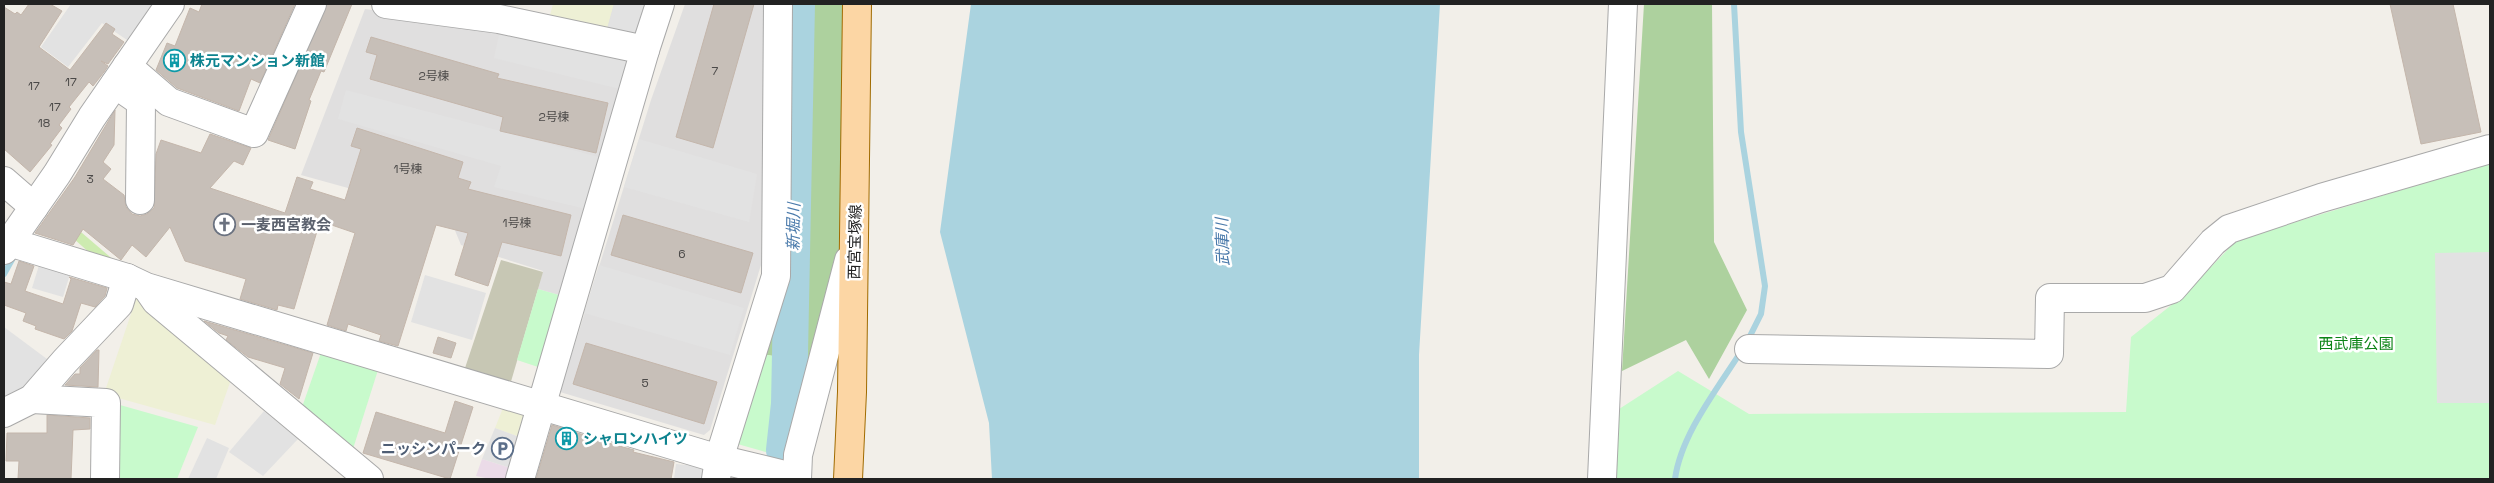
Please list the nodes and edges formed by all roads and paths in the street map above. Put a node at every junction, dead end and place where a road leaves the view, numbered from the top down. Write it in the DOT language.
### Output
graph roads {
  1 [pos="312,4"];
  2 [pos="386,4"];
  3 [pos="660,4"];
  4 [pos="778,4"];
  5 [pos="858,4"];
  6 [pos="1623,4"];
  7 [pos="175,5"];
  8 [pos="501,11"];
  9 [pos="645,50"];
  10 [pos="121,75"];
  11 [pos="2490,150"];
  12 [pos="4,181"];
  13 [pos="140,200"];
  14 [pos="34,207"];
  15 [pos="855,237"];
  16 [pos="6,246"];
  17 [pos="136,282"];
  18 [pos="1749,349"];
  19 [pos="32,400"];
  20 [pos="542,405"];
  21 [pos="4,414"];
  22 [pos="718,469"];
  23 [pos="105,479"];
  24 [pos="369,479"];
  25 [pos="520,479"];
  26 [pos="797,479"];
  27 [pos="848,479"];
  28 [pos="1602,479"];
  1 -- 10 [label="street"];
  2 -- 8 [label="street"];
  3 -- 9 [label="street"];
  4 -- 22 [label="street"];
  5 -- 15 [label="main road, 西宮宝塚線"];
  6 -- 28 [label="street"];
  7 -- 10 [label="street"];
  8 -- 9 [label="street"];
  9 -- 20 [label="street"];
  10 -- 13 [label="street"];
  10 -- 14 [label="street"];
  11 -- 18 [label="street"];
  12 -- 14 [label="street"];
  14 -- 16 [label="street"];
  15 -- 26 [label="street"];
  15 -- 27 [label="main road, 西宮宝塚線"];
  16 -- 17 [label="street"];
  17 -- 19 [label="street"];
  17 -- 20 [label="street"];
  17 -- 24 [label="street"];
  19 -- 21 [label="street"];
  19 -- 23 [label="street"];
  20 -- 22 [label="street"];
  20 -- 25 [label="street"];
  22 -- 26 [label="street"];
}
